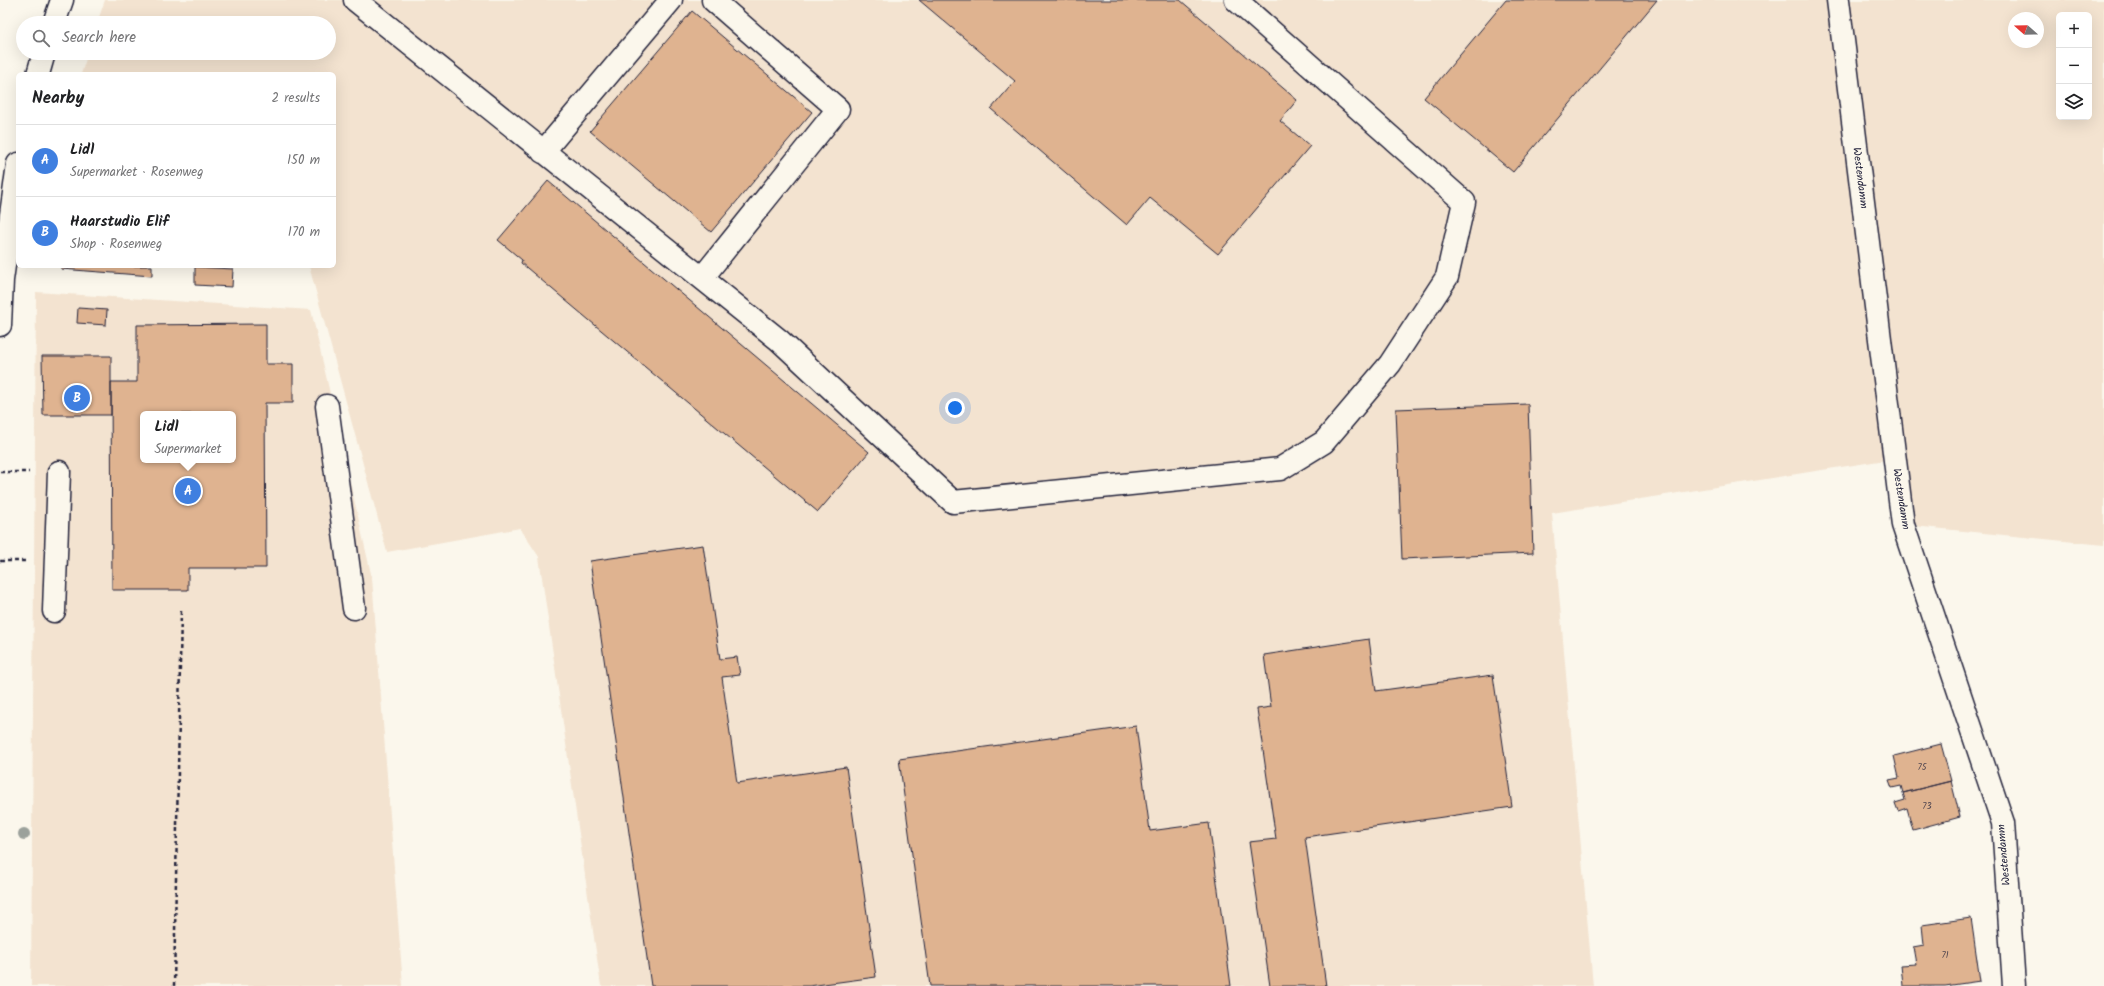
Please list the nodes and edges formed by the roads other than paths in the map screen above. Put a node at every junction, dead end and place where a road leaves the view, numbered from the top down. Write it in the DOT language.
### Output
graph roads {
  1 [pos="62,0"];
  2 [pos="355,0"];
  3 [pos="671,0"];
  4 [pos="713,0"];
  5 [pos="1236,0"];
  6 [pos="1838,0"];
  7 [pos="56,16"];
  8 [pos="42,60"];
  9 [pos="39,72"];
  10 [pos="543,152"];
  11 [pos="16,178"];
  12 [pos="702,278"];
  13 [pos="0,325"];
  14 [pos="327,406"];
  15 [pos="59,472"];
  16 [pos="354,608"];
  17 [pos="54,611"];
  18 [pos="2014,986"];
  1 -- 7 [label="street"];
  2 -- 10 [label="street"];
  3 -- 10 [label="street"];
  4 -- 12 [label="street"];
  5 -- 12 [label="street"];
  6 -- 18 [label="street, Westendamm"];
  8 -- 9 [label="street"];
  10 -- 12 [label="street"];
  11 -- 13 [label="street"];
  14 -- 16 [label="street"];
  15 -- 17 [label="street"];
}
